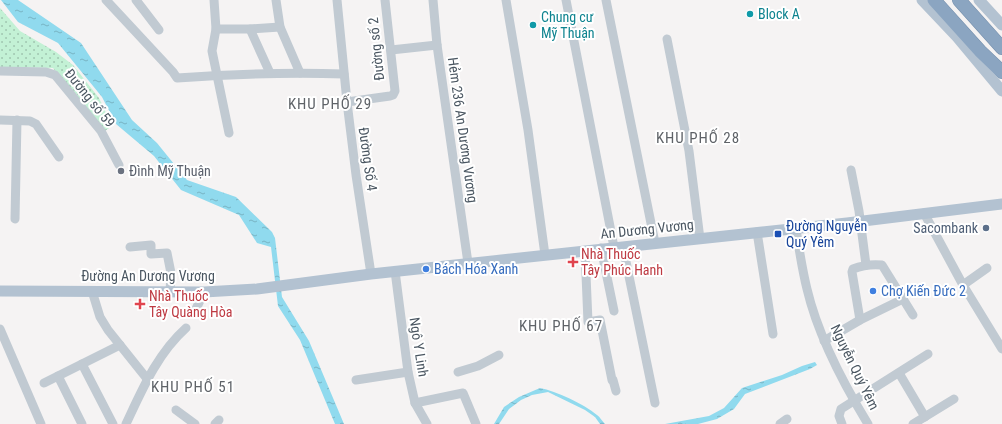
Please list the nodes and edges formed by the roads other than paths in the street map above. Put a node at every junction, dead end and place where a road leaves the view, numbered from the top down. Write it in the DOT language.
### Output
graph roads {
  1 [pos="106,0"];
  2 [pos="136,0"];
  3 [pos="214,0"];
  4 [pos="276,0"];
  5 [pos="337,0"];
  6 [pos="385,0"];
  7 [pos="433,0"];
  8 [pos="506,0"];
  9 [pos="566,0"];
  10 [pos="606,0"];
  11 [pos="922,0"];
  12 [pos="934,0"];
  13 [pos="959,0"];
  14 [pos="979,0"];
  15 [pos="1002,25"];
  16 [pos="280,27"];
  17 [pos="216,29"];
  18 [pos="250,29"];
  19 [pos="159,30"];
  20 [pos="962,37"];
  21 [pos="666,39"];
  22 [pos="437,45"];
  23 [pos="1002,48"];
  24 [pos="391,50"];
  25 [pos="980,51"];
  26 [pos="981,65"];
  27 [pos="0,71"];
  28 [pos="1002,72"];
  29 [pos="270,73"];
  30 [pos="300,73"];
  31 [pos="344,74"];
  32 [pos="217,75"];
  33 [pos="1002,91"];
  34 [pos="347,102"];
  35 [pos="0,120"];
  36 [pos="17,120"];
  37 [pos="229,133"];
  38 [pos="59,157"];
  39 [pos="119,165"];
  40 [pos="851,170"];
  41 [pos="1002,204"];
  42 [pos="924,213"];
  43 [pos="15,219"];
  44 [pos="861,221"];
  45 [pos="796,229"];
  46 [pos="757,232"];
  47 [pos="700,239"];
  48 [pos="655,243"];
  49 [pos="130,247"];
  50 [pos="619,247"];
  51 [pos="602,248"];
  52 [pos="584,251"];
  53 [pos="545,256"];
  54 [pos="468,263"];
  55 [pos="866,266"];
  56 [pos="987,268"];
  57 [pos="395,271"];
  58 [pos="371,274"];
  59 [pos="295,283"];
  60 [pos="964,285"];
  61 [pos="0,291"];
  62 [pos="92,291"];
  63 [pos="170,292"];
  64 [pos="204,292"];
  65 [pos="903,299"];
  66 [pos="196,309"];
  67 [pos="614,311"];
  68 [pos="913,315"];
  69 [pos="860,320"];
  70 [pos="186,328"];
  71 [pos="0,329"];
  72 [pos="773,334"];
  73 [pos="824,342"];
  74 [pos="120,345"];
  75 [pos="1002,349"];
  76 [pos="928,354"];
  77 [pos="499,355"];
  78 [pos="82,364"];
  79 [pos="408,372"];
  80 [pos="458,372"];
  81 [pos="899,374"];
  82 [pos="58,376"];
  83 [pos="148,380"];
  84 [pos="356,380"];
  85 [pos="44,383"];
  86 [pos="616,391"];
  87 [pos="954,399"];
  88 [pos="854,400"];
  89 [pos="415,403"];
  90 [pos="655,403"];
  91 [pos="176,410"];
  92 [pos="925,417"];
  93 [pos="41,424"];
  94 [pos="82,424"];
  95 [pos="113,424"];
  96 [pos="126,424"];
  97 [pos="195,424"];
  98 [pos="427,424"];
  99 [pos="476,424"];
  100 [pos="842,424"];
  101 [pos="868,424"];
  102 [pos="913,424"];
  1 -- 32 [label="street"];
  2 -- 19 [label="street"];
  3 -- 17 [label="street"];
  4 -- 16 [label="street"];
  5 -- 31 [label="street, Đường Số 4"];
  6 -- 24 [label="street, Đường số 2"];
  7 -- 22 [label="street, Hẻm 236 An Dương Vương"];
  8 -- 53 [label="street"];
  9 -- 50 [label="street"];
  10 -- 48 [label="street"];
  11 -- 20 [label="main road"];
  12 -- 20 [label="highway"];
  13 -- 23 [label="highway"];
  14 -- 15 [label="main road"];
  16 -- 18 [label="street"];
  16 -- 30 [label="street"];
  17 -- 18 [label="street"];
  17 -- 32 [label="street"];
  18 -- 29 [label="street"];
  20 -- 25 [label="highway"];
  20 -- 26 [label="main road"];
  21 -- 47 [label="street"];
  22 -- 24 [label="street"];
  22 -- 54 [label="street, Hẻm 236 An Dương Vương"];
  24 -- 34 [label="street, Đường số 2"];
  25 -- 26 [label="highway"];
  25 -- 28 [label="highway"];
  26 -- 33 [label="main road"];
  27 -- 39 [label="street, Đường số 59"];
  29 -- 30 [label="street"];
  29 -- 32 [label="street"];
  30 -- 31 [label="street"];
  31 -- 34 [label="street, Đường Số 4"];
  32 -- 37 [label="street"];
  34 -- 58 [label="street, Đường Số 4"];
  35 -- 36 [label="street"];
  36 -- 38 [label="street"];
  36 -- 43 [label="street"];
  40 -- 44 [label="street"];
  41 -- 42 [label="main road, An Dương Vương"];
  42 -- 44 [label="main road, An Dương Vương"];
  42 -- 60 [label="street"];
  44 -- 45 [label="main road, An Dương Vương"];
  44 -- 55 [label="street"];
  45 -- 46 [label="main road, An Dương Vương"];
  45 -- 73 [label="street, Nguyễn Quý Yêm"];
  46 -- 47 [label="main road, An Dương Vương"];
  46 -- 72 [label="street"];
  47 -- 48 [label="main road, An Dương Vương"];
  48 -- 50 [label="main road, An Dương Vương"];
  49 -- 63 [label="street"];
  50 -- 51 [label="main road, An Dương Vương"];
  50 -- 90 [label="street"];
  51 -- 52 [label="main road, An Dương Vương"];
  51 -- 67 [label="street"];
  52 -- 53 [label="main road, An Dương Vương"];
  52 -- 86 [label="street"];
  53 -- 54 [label="main road, An Dương Vương"];
  54 -- 57 [label="main road, An Dương Vương"];
  55 -- 65 [label="street"];
  55 -- 69 [label="street"];
  56 -- 60 [label="street"];
  57 -- 58 [label="main road, An Dương Vương"];
  57 -- 79 [label="street, Ngô Y Linh"];
  58 -- 59 [label="main road, An Dương Vương"];
  59 -- 64 [label="main road, Đường An Dương Vương"];
  60 -- 75 [label="street"];
  61 -- 62 [label="main road, Đường An Dương Vương"];
  62 -- 63 [label="main road, Đường An Dương Vương"];
  62 -- 74 [label="street"];
  63 -- 64 [label="main road, Đường An Dương Vương"];
  64 -- 66 [label="street"];
  65 -- 68 [label="street"];
  65 -- 69 [label="street"];
  69 -- 73 [label="street"];
  70 -- 83 [label="street"];
  71 -- 93 [label="street"];
  73 -- 88 [label="street, Nguyễn Quý Yêm"];
  74 -- 78 [label="street"];
  74 -- 83 [label="street"];
  76 -- 81 [label="street"];
  77 -- 80 [label="street"];
  78 -- 82 [label="street"];
  78 -- 95 [label="street"];
  79 -- 84 [label="street"];
  79 -- 89 [label="street, Ngô Y Linh"];
  81 -- 88 [label="street"];
  81 -- 92 [label="street"];
  82 -- 85 [label="street"];
  82 -- 94 [label="street"];
  83 -- 96 [label="street"];
  87 -- 92 [label="street"];
  88 -- 100 [label="street"];
  88 -- 101 [label="street, Nguyễn Quý Yêm"];
  89 -- 98 [label="street, Ngô Y Linh"];
  89 -- 99 [label="street"];
  91 -- 97 [label="street"];
  92 -- 102 [label="street"];
}
